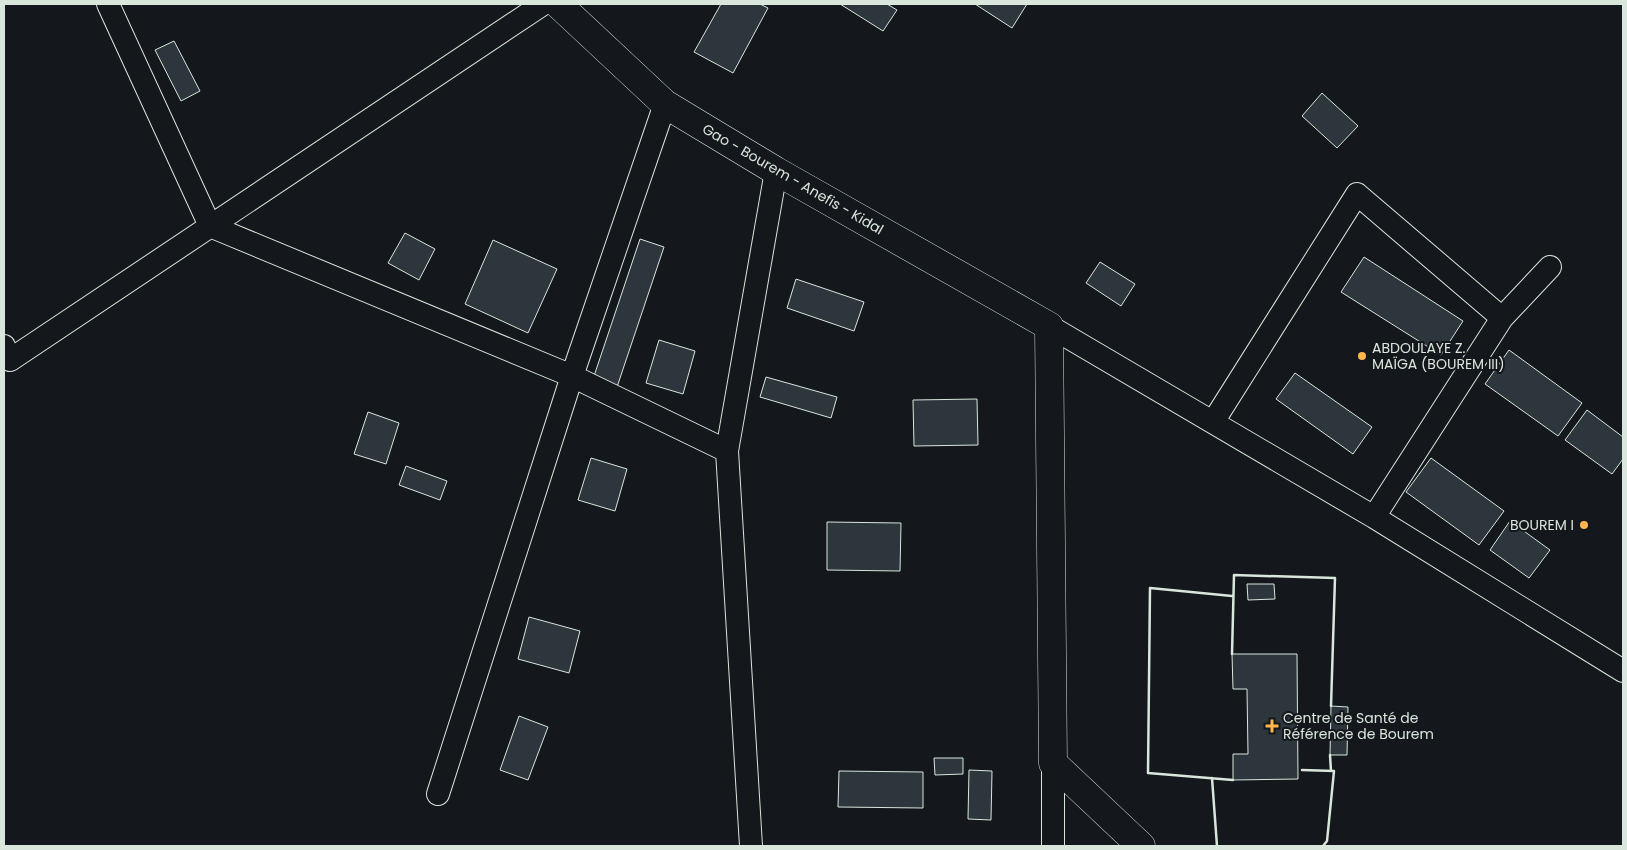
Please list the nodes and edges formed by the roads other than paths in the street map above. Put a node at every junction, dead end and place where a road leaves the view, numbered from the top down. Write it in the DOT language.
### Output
graph roads {
  1 [pos="108,4"];
  2 [pos="543,4"];
  3 [pos="558,4"];
  4 [pos="665,104"];
  5 [pos="776,171"];
  6 [pos="210,226"];
  7 [pos="1550,268"];
  8 [pos="1502,318"];
  9 [pos="1049,326"];
  10 [pos="4,346"];
  11 [pos="572,376"];
  12 [pos="1213,422"];
  13 [pos="727,451"];
  14 [pos="1374,517"];
  15 [pos="1623,671"];
  16 [pos="1052,763"];
  17 [pos="438,794"];
  18 [pos="751,846"];
  19 [pos="1053,846"];
  20 [pos="1141,846"];
  1 -- 6 [label="street"];
  2 -- 6 [label="street"];
  3 -- 4 [label="main road, Gao - Bourem - Anefis - Kidal"];
  4 -- 5 [label="main road, Gao - Bourem - Anefis - Kidal"];
  4 -- 11 [label="street"];
  5 -- 9 [label="main road, Gao - Bourem - Anefis - Kidal"];
  5 -- 13 [label="street"];
  6 -- 10 [label="street"];
  6 -- 11 [label="street"];
  7 -- 8 [label="street"];
  8 -- 12 [label="street"];
  8 -- 14 [label="street"];
  9 -- 12 [label="street"];
  9 -- 16 [label="main road"];
  11 -- 13 [label="street"];
  11 -- 17 [label="street"];
  12 -- 14 [label="street"];
  13 -- 18 [label="street"];
  14 -- 15 [label="street"];
  16 -- 19 [label="street"];
  16 -- 20 [label="main road"];
}
